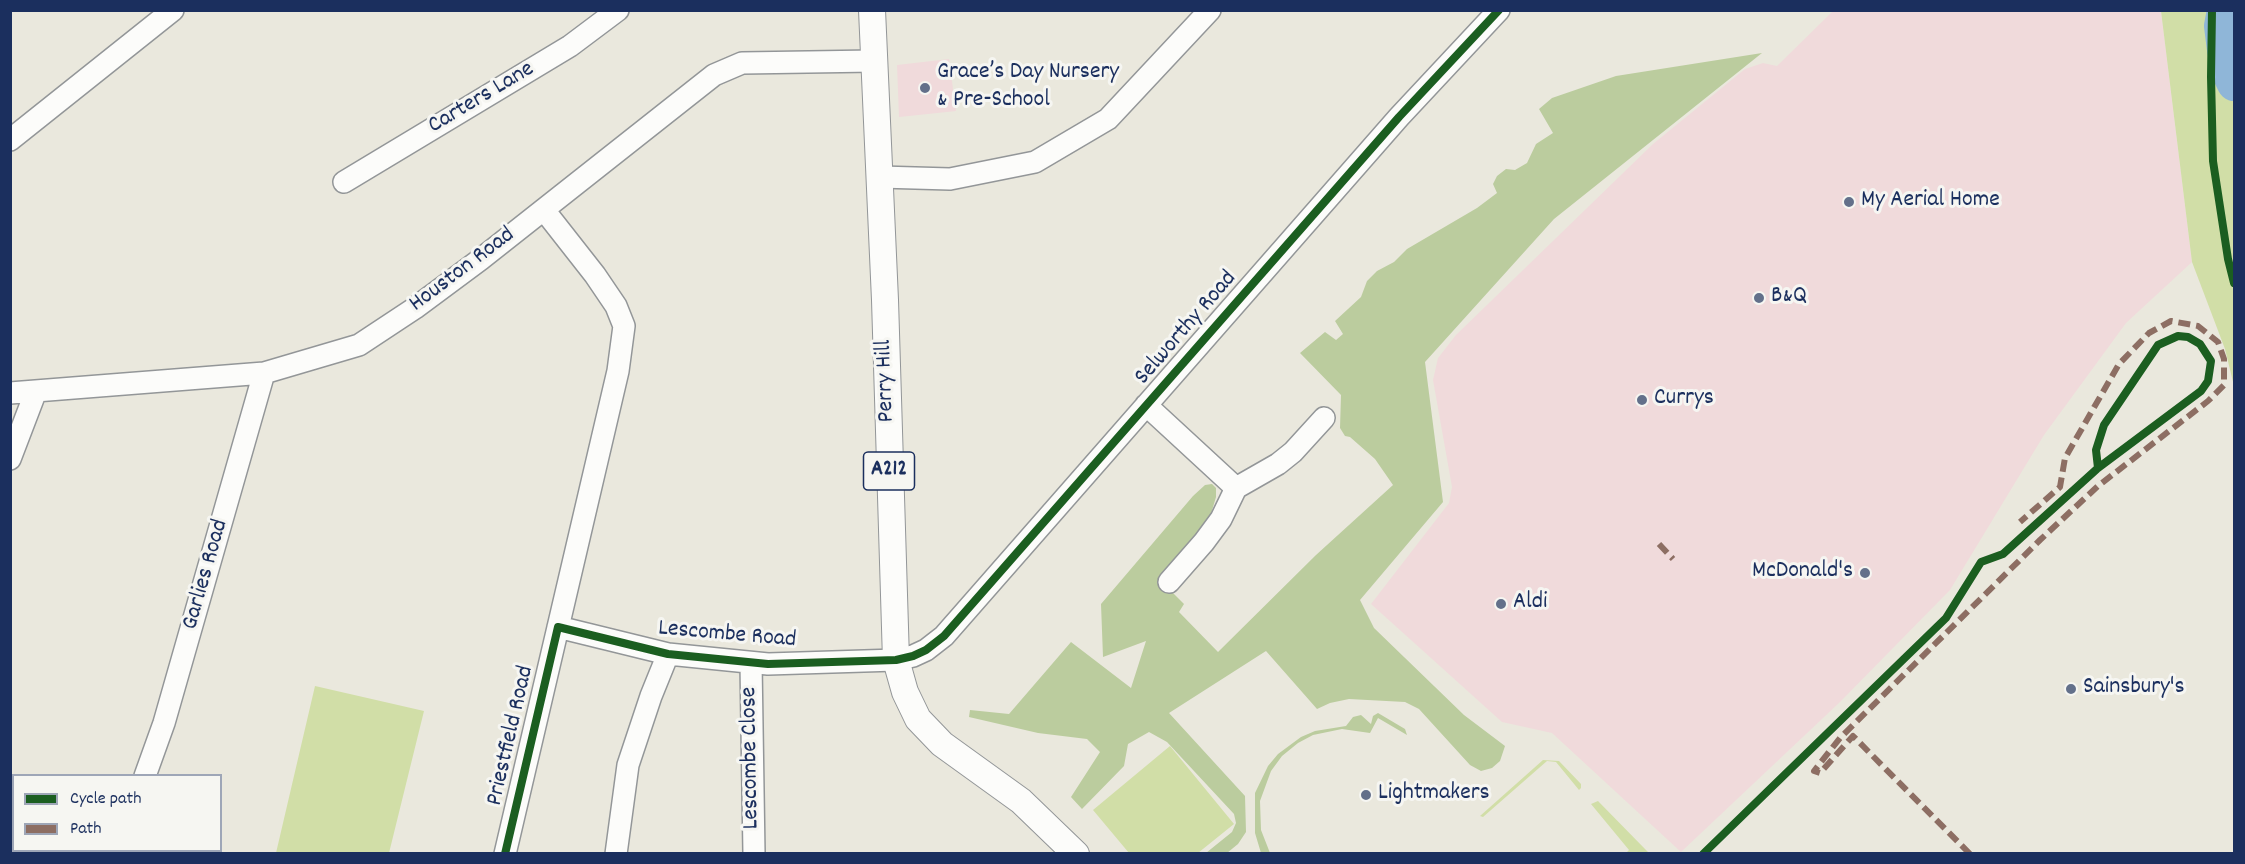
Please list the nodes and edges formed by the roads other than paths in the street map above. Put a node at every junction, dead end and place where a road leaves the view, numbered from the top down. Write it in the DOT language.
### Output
graph roads {
  1 [pos="173,10"];
  2 [pos="618,10"];
  3 [pos="872,10"];
  4 [pos="1210,10"];
  5 [pos="1499,10"];
  6 [pos="874,61"];
  7 [pos="10,140"];
  8 [pos="880,177"];
  9 [pos="344,182"];
  10 [pos="544,210"];
  11 [pos="264,373"];
  12 [pos="36,391"];
  13 [pos="10,393"];
  14 [pos="1146,405"];
  15 [pos="1324,418"];
  16 [pos="10,459"];
  17 [pos="1236,488"];
  18 [pos="1169,582"];
  19 [pos="558,627"];
  20 [pos="668,654"];
  21 [pos="896,660"];
  22 [pos="751,663"];
  23 [pos="146,774"];
  24 [pos="505,854"];
  25 [pos="616,854"];
  26 [pos="754,854"];
  27 [pos="1076,854"];
  1 -- 7 [label="street"];
  2 -- 9 [label="street, Carters Lane"];
  3 -- 6 [label="main road, Perry Hill / A212"];
  4 -- 8 [label="street"];
  5 -- 14 [label="street, Selworthy Road"];
  6 -- 8 [label="main road, Perry Hill / A212"];
  6 -- 10 [label="street, Houston Road"];
  8 -- 21 [label="main road, Perry Hill / A212"];
  10 -- 11 [label="street, Houston Road"];
  10 -- 19 [label="street, Priestfield Road"];
  11 -- 12 [label="street, Houston Road"];
  11 -- 23 [label="street, Garlies Road"];
  12 -- 13 [label="street, Houston Road"];
  12 -- 16 [label="street"];
  14 -- 17 [label="street"];
  14 -- 21 [label="street, Selworthy Road"];
  15 -- 17 [label="street"];
  17 -- 18 [label="street"];
  19 -- 20 [label="street, Lescombe Road"];
  19 -- 24 [label="street, Priestfield Road"];
  20 -- 22 [label="street, Lescombe Road"];
  20 -- 25 [label="street"];
  21 -- 22 [label="street, Lescombe Road"];
  21 -- 27 [label="main road, Perry Hill / A212"];
  22 -- 26 [label="street, Lescombe Close"];
}
